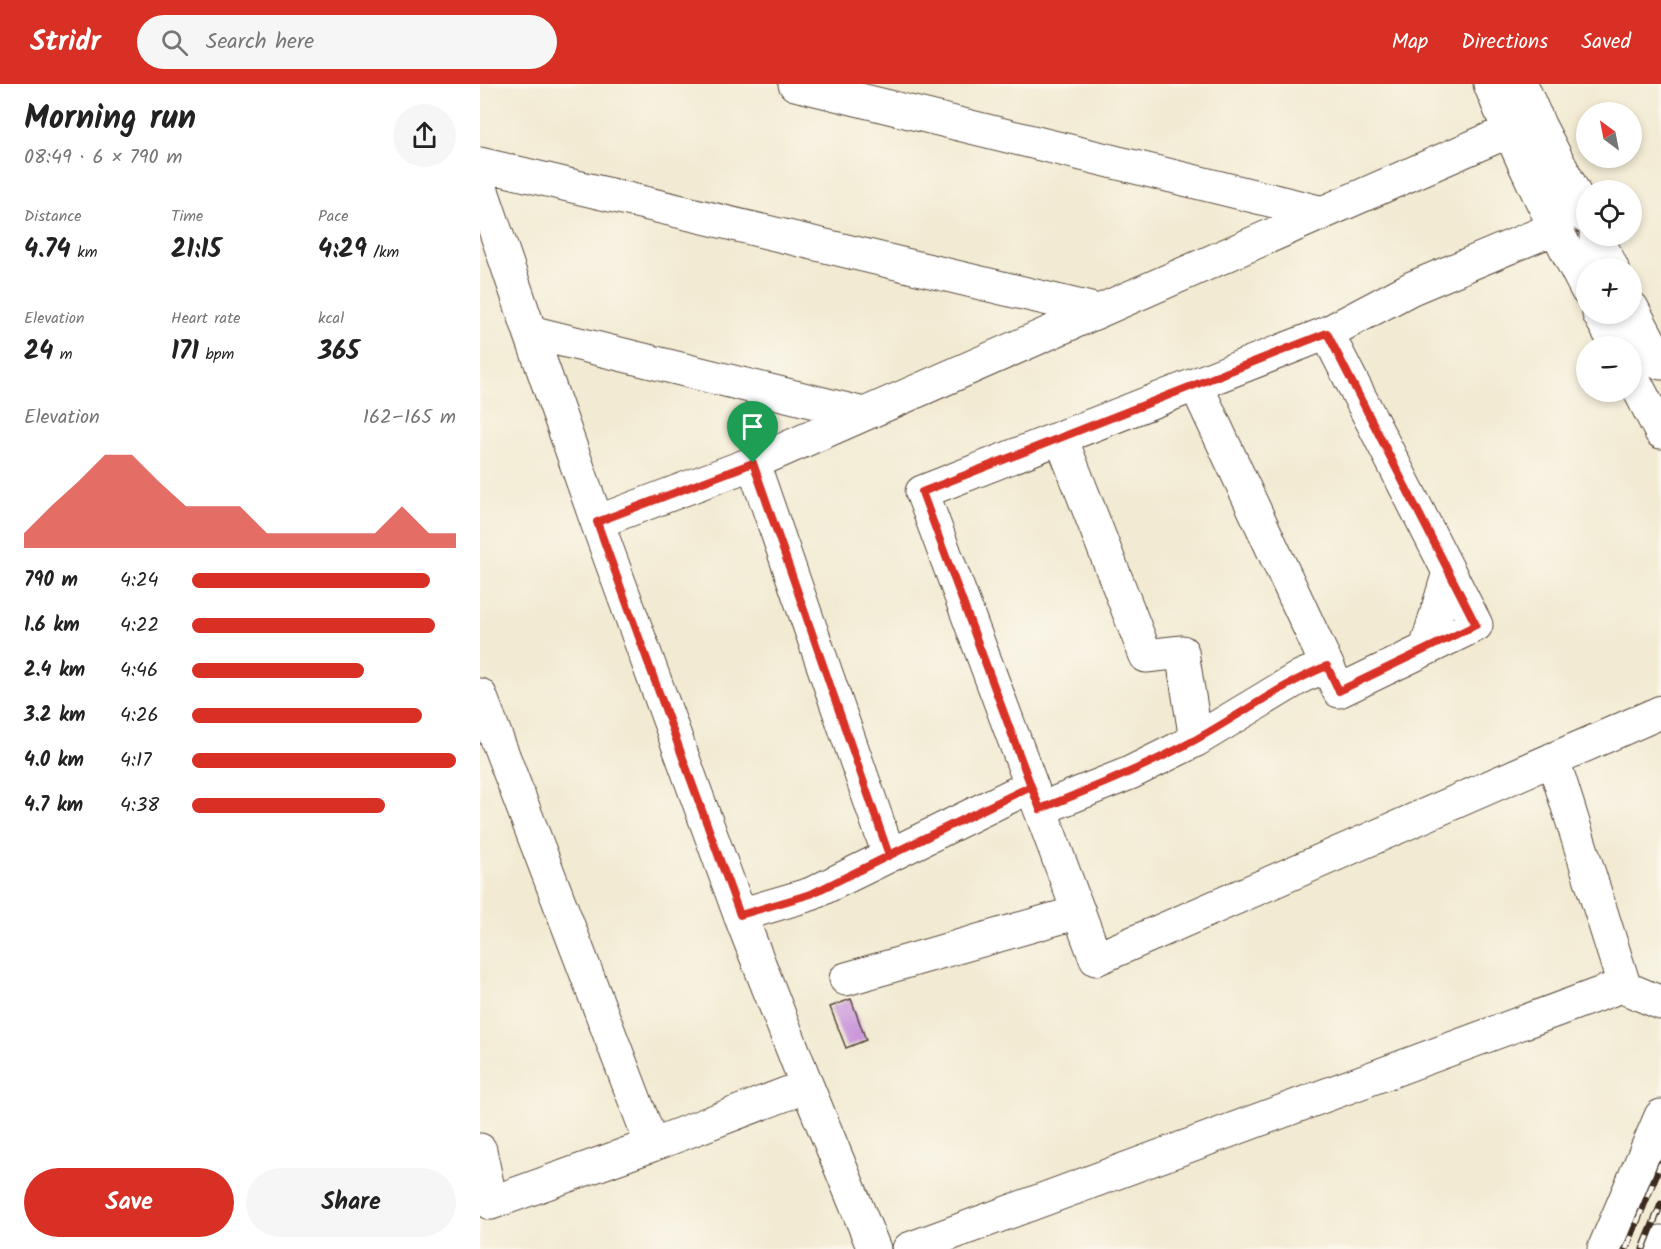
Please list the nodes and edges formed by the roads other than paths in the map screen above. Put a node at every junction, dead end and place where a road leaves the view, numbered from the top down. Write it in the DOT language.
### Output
graph roads {
  1 [pos="795,84"];
  2 [pos="1490,84"];
  3 [pos="1521,84"];
  4 [pos="1522,124"];
  5 [pos="480,164"];
  6 [pos="480,185"];
  7 [pos="1576,202"];
  8 [pos="1323,213"];
  9 [pos="1555,228"];
  10 [pos="1576,269"];
  11 [pos="1099,310"];
  12 [pos="1640,324"];
  13 [pos="530,332"];
  14 [pos="1327,333"];
  15 [pos="1661,363"];
  16 [pos="1196,385"];
  17 [pos="1642,395"];
  18 [pos="864,414"];
  19 [pos="1661,432"];
  20 [pos="1061,438"];
  21 [pos="753,463"];
  22 [pos="597,522"];
  23 [pos="1327,666"];
  24 [pos="480,695"];
  25 [pos="1661,712"];
  26 [pos="1196,740"];
  27 [pos="1553,759"];
  28 [pos="1036,797"];
  29 [pos="889,855"];
  30 [pos="1078,912"];
  31 [pos="740,915"];
  32 [pos="846,979"];
  33 [pos="1624,985"];
  34 [pos="1661,1003"];
  35 [pos="807,1086"];
  36 [pos="1661,1116"];
  37 [pos="1661,1142"];
  38 [pos="651,1145"];
  39 [pos="480,1150"];
  40 [pos="1661,1242"];
  41 [pos="874,1249"];
  42 [pos="909,1249"];
  43 [pos="1604,1249"];
  44 [pos="1619,1249"];
  45 [pos="1658,1249"];
  1 -- 8 [label="street"];
  2 -- 4 [label="street"];
  3 -- 4 [label="street"];
  4 -- 7 [label="street"];
  4 -- 8 [label="street"];
  4 -- 9 [label="street"];
  5 -- 11 [label="street"];
  6 -- 13 [label="street"];
  8 -- 11 [label="street"];
  9 -- 10 [label="street"];
  9 -- 14 [label="street"];
  11 -- 18 [label="street"];
  12 -- 15 [label="street"];
  13 -- 18 [label="street"];
  13 -- 22 [label="street"];
  14 -- 16 [label="street"];
  14 -- 23 [label="street"];
  16 -- 20 [label="street"];
  16 -- 23 [label="street"];
  17 -- 19 [label="street"];
  18 -- 21 [label="street"];
  20 -- 26 [label="street"];
  20 -- 28 [label="street"];
  21 -- 22 [label="street"];
  21 -- 29 [label="street"];
  22 -- 31 [label="street"];
  23 -- 26 [label="street"];
  24 -- 38 [label="street"];
  25 -- 27 [label="street"];
  26 -- 28 [label="street"];
  27 -- 30 [label="street"];
  27 -- 33 [label="street"];
  28 -- 29 [label="street"];
  28 -- 30 [label="street"];
  29 -- 31 [label="street"];
  30 -- 32 [label="street"];
  31 -- 35 [label="street"];
  33 -- 34 [label="street"];
  33 -- 42 [label="street"];
  35 -- 38 [label="street"];
  35 -- 41 [label="street"];
  36 -- 43 [label="street"];
  37 -- 44 [label="street"];
  38 -- 39 [label="street"];
  40 -- 45 [label="street"];
}
